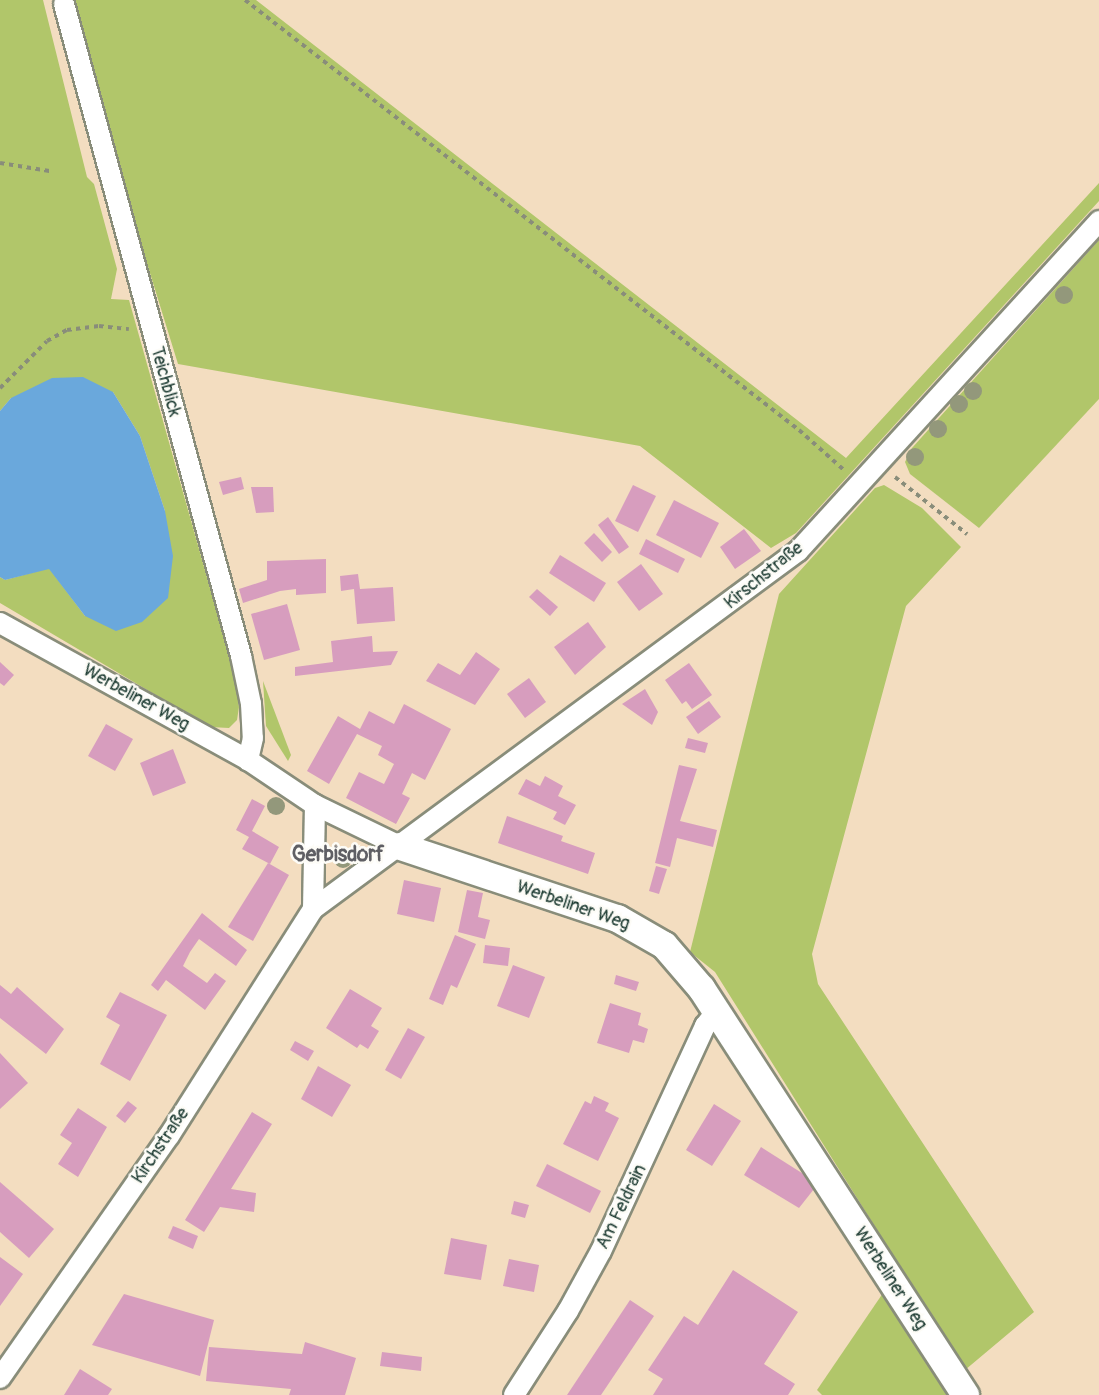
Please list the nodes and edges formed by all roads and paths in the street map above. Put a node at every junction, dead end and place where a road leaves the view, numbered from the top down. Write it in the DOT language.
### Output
graph roads {
  1 [pos="245,0"];
  2 [pos="64,4"];
  3 [pos="0,164"];
  4 [pos="49,171"];
  5 [pos="1099,221"];
  6 [pos="151,332"];
  7 [pos="0,388"];
  8 [pos="878,464"];
  9 [pos="860,484"];
  10 [pos="967,534"];
  11 [pos="0,622"];
  12 [pos="248,760"];
  13 [pos="315,805"];
  14 [pos="400,846"];
  15 [pos="313,909"];
  16 [pos="716,1012"];
  17 [pos="0,1378"];
  18 [pos="514,1395"];
  19 [pos="965,1395"];
  1 -- 9 [label="path"];
  2 -- 6 [label="street, Teichblick"];
  3 -- 4 [label="path"];
  5 -- 8 [label="street, Kirschstraße"];
  6 -- 7 [label="path"];
  6 -- 12 [label="street, Teichblick"];
  8 -- 9 [label="street, Kirschstraße"];
  8 -- 10 [label="path"];
  9 -- 14 [label="street, Kirschstraße"];
  11 -- 12 [label="street, Werbeliner Weg"];
  12 -- 13 [label="street, Werbeliner Weg"];
  13 -- 14 [label="street, Werbeliner Weg"];
  13 -- 15 [label="street"];
  14 -- 15 [label="street, Kirchstraße"];
  14 -- 16 [label="street, Werbeliner Weg"];
  15 -- 17 [label="street, Kirchstraße"];
  16 -- 18 [label="street, Am Feldrain"];
  16 -- 19 [label="street, Werbeliner Weg"];
}
